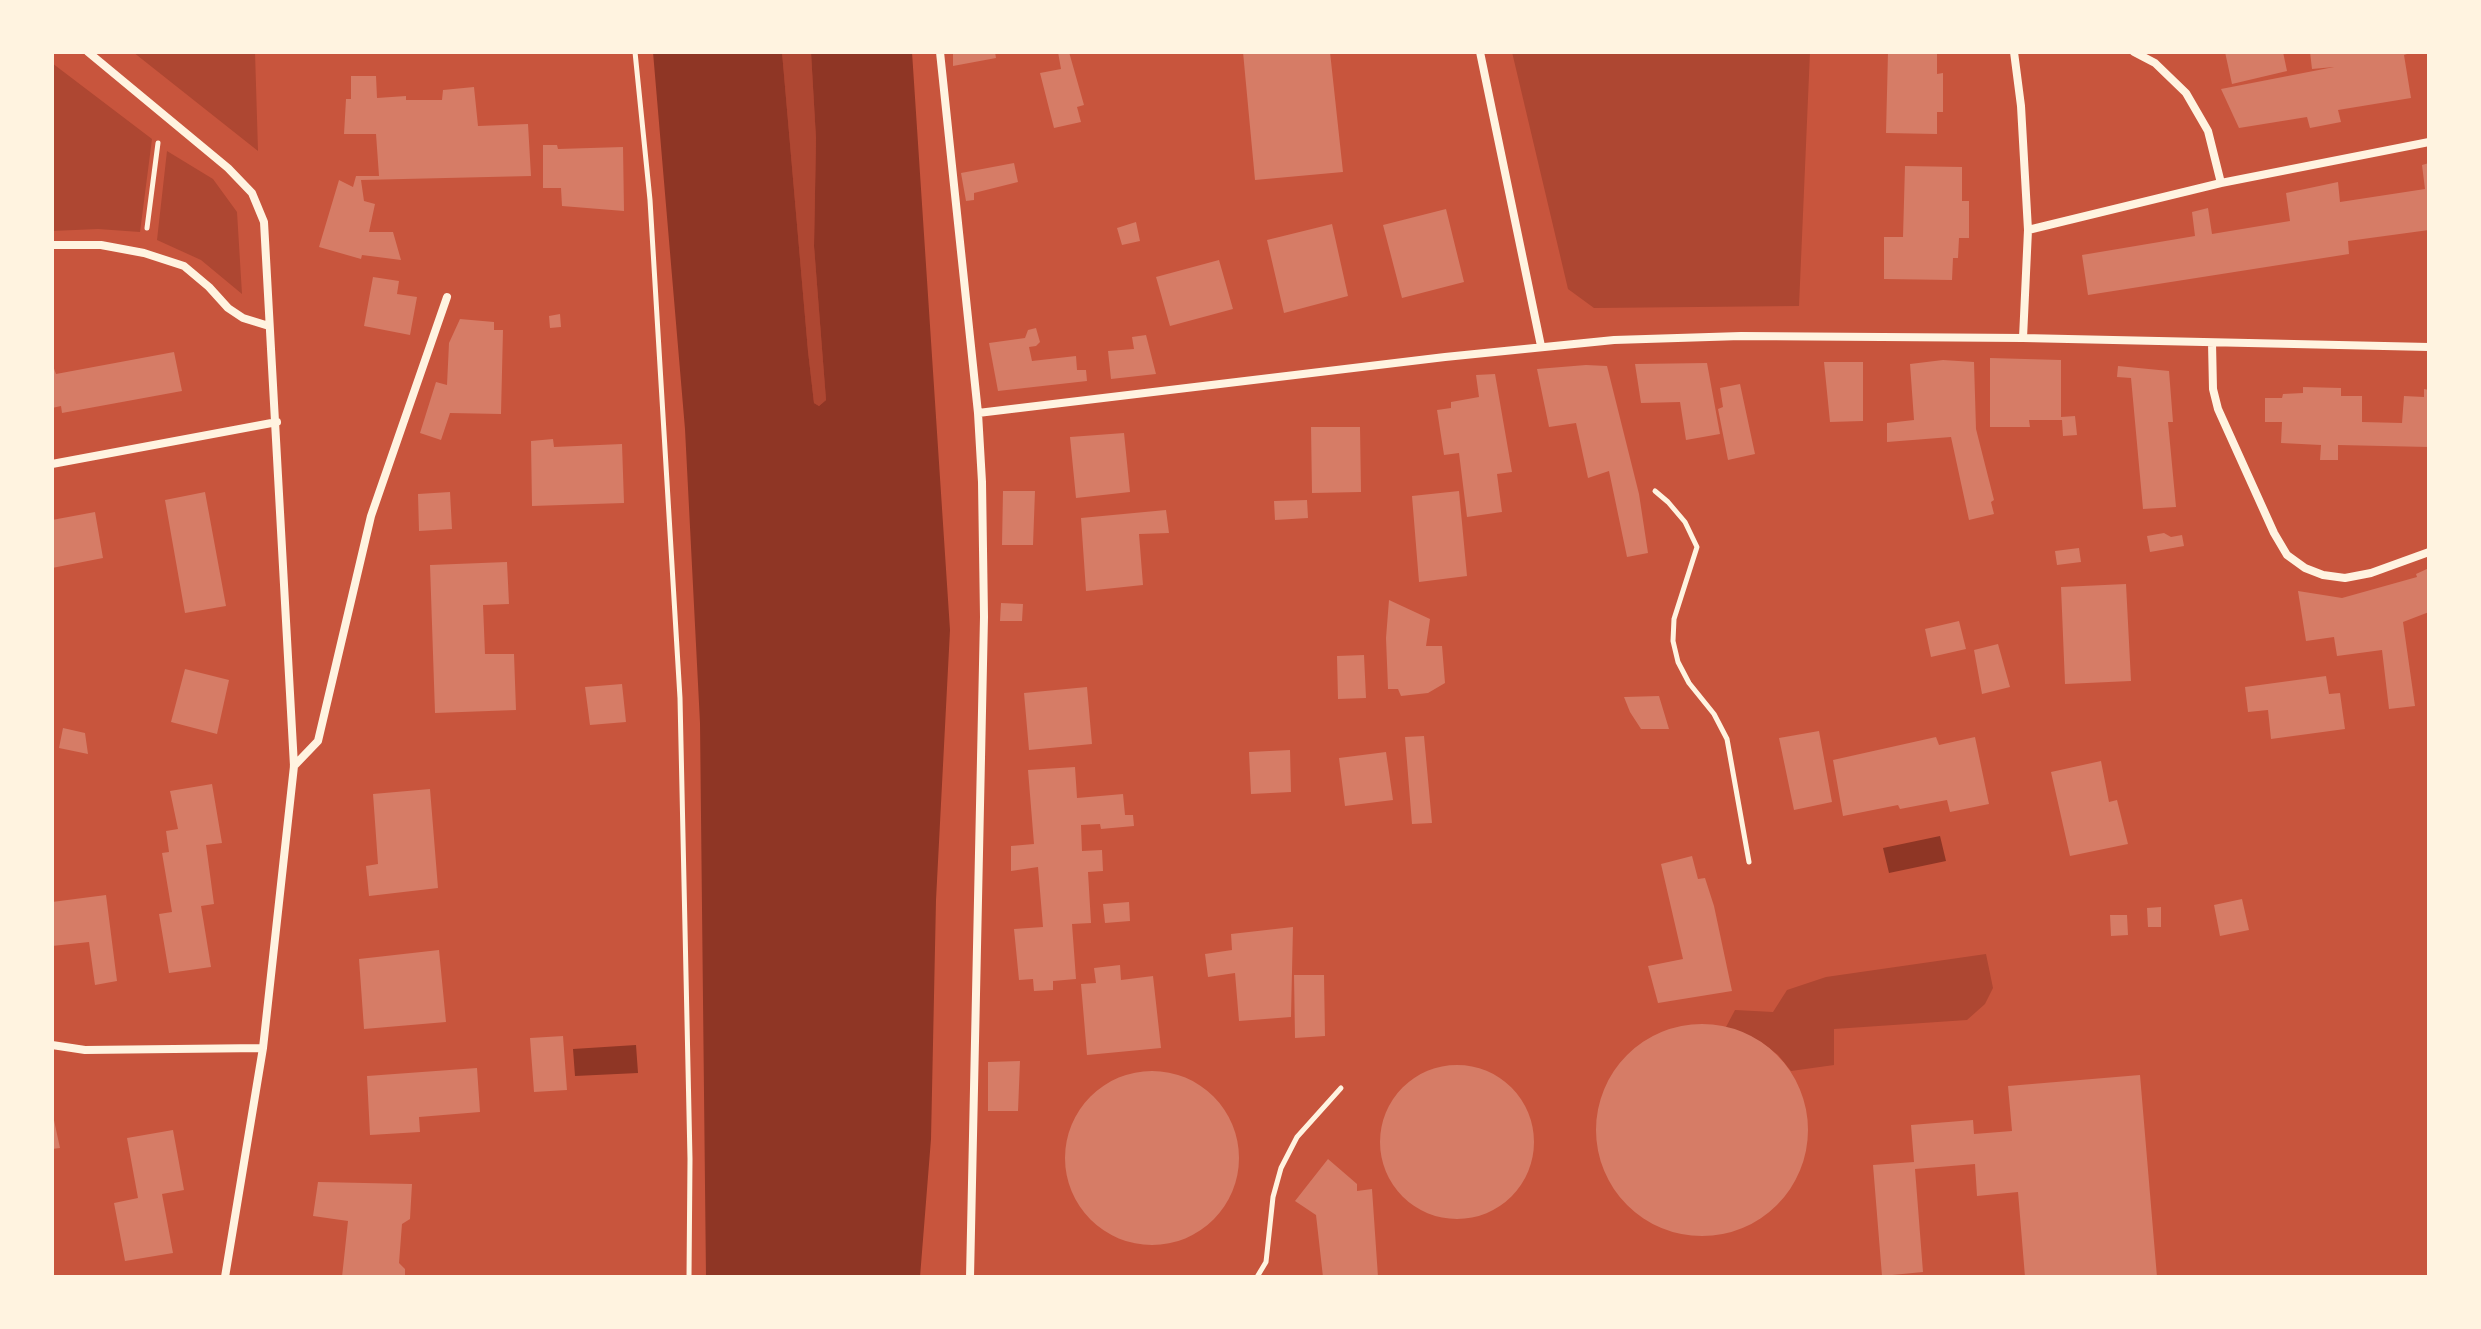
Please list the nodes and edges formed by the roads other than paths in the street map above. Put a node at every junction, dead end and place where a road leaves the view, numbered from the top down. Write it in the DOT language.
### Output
graph roads {
  1 [pos="88,52"];
  2 [pos="940,52"];
  3 [pos="1480,52"];
  4 [pos="2014,52"];
  5 [pos="2134,52"];
  6 [pos="2429,142"];
  7 [pos="2221,183"];
  8 [pos="2028,230"];
  9 [pos="52,245"];
  10 [pos="447,297"];
  11 [pos="269,326"];
  12 [pos="2023,338"];
  13 [pos="2212,343"];
  14 [pos="1541,346"];
  15 [pos="2429,347"];
  16 [pos="978,413"];
  17 [pos="277,422"];
  18 [pos="52,464"];
  19 [pos="2429,552"];
  20 [pos="294,766"];
  21 [pos="52,1045"];
  22 [pos="263,1048"];
  23 [pos="225,1277"];
  24 [pos="970,1277"];
  1 -- 11 [label="street"];
  2 -- 16 [label="street"];
  3 -- 14 [label="street"];
  4 -- 8 [label="street"];
  5 -- 7 [label="street"];
  6 -- 7 [label="street"];
  7 -- 8 [label="street"];
  8 -- 12 [label="street"];
  9 -- 11 [label="street"];
  10 -- 20 [label="street"];
  11 -- 17 [label="street"];
  12 -- 13 [label="street"];
  12 -- 14 [label="street"];
  13 -- 15 [label="street"];
  13 -- 19 [label="street"];
  14 -- 16 [label="street"];
  16 -- 24 [label="street"];
  17 -- 18 [label="street"];
  17 -- 20 [label="street"];
  20 -- 22 [label="street"];
  21 -- 22 [label="street"];
  22 -- 23 [label="street"];
}
